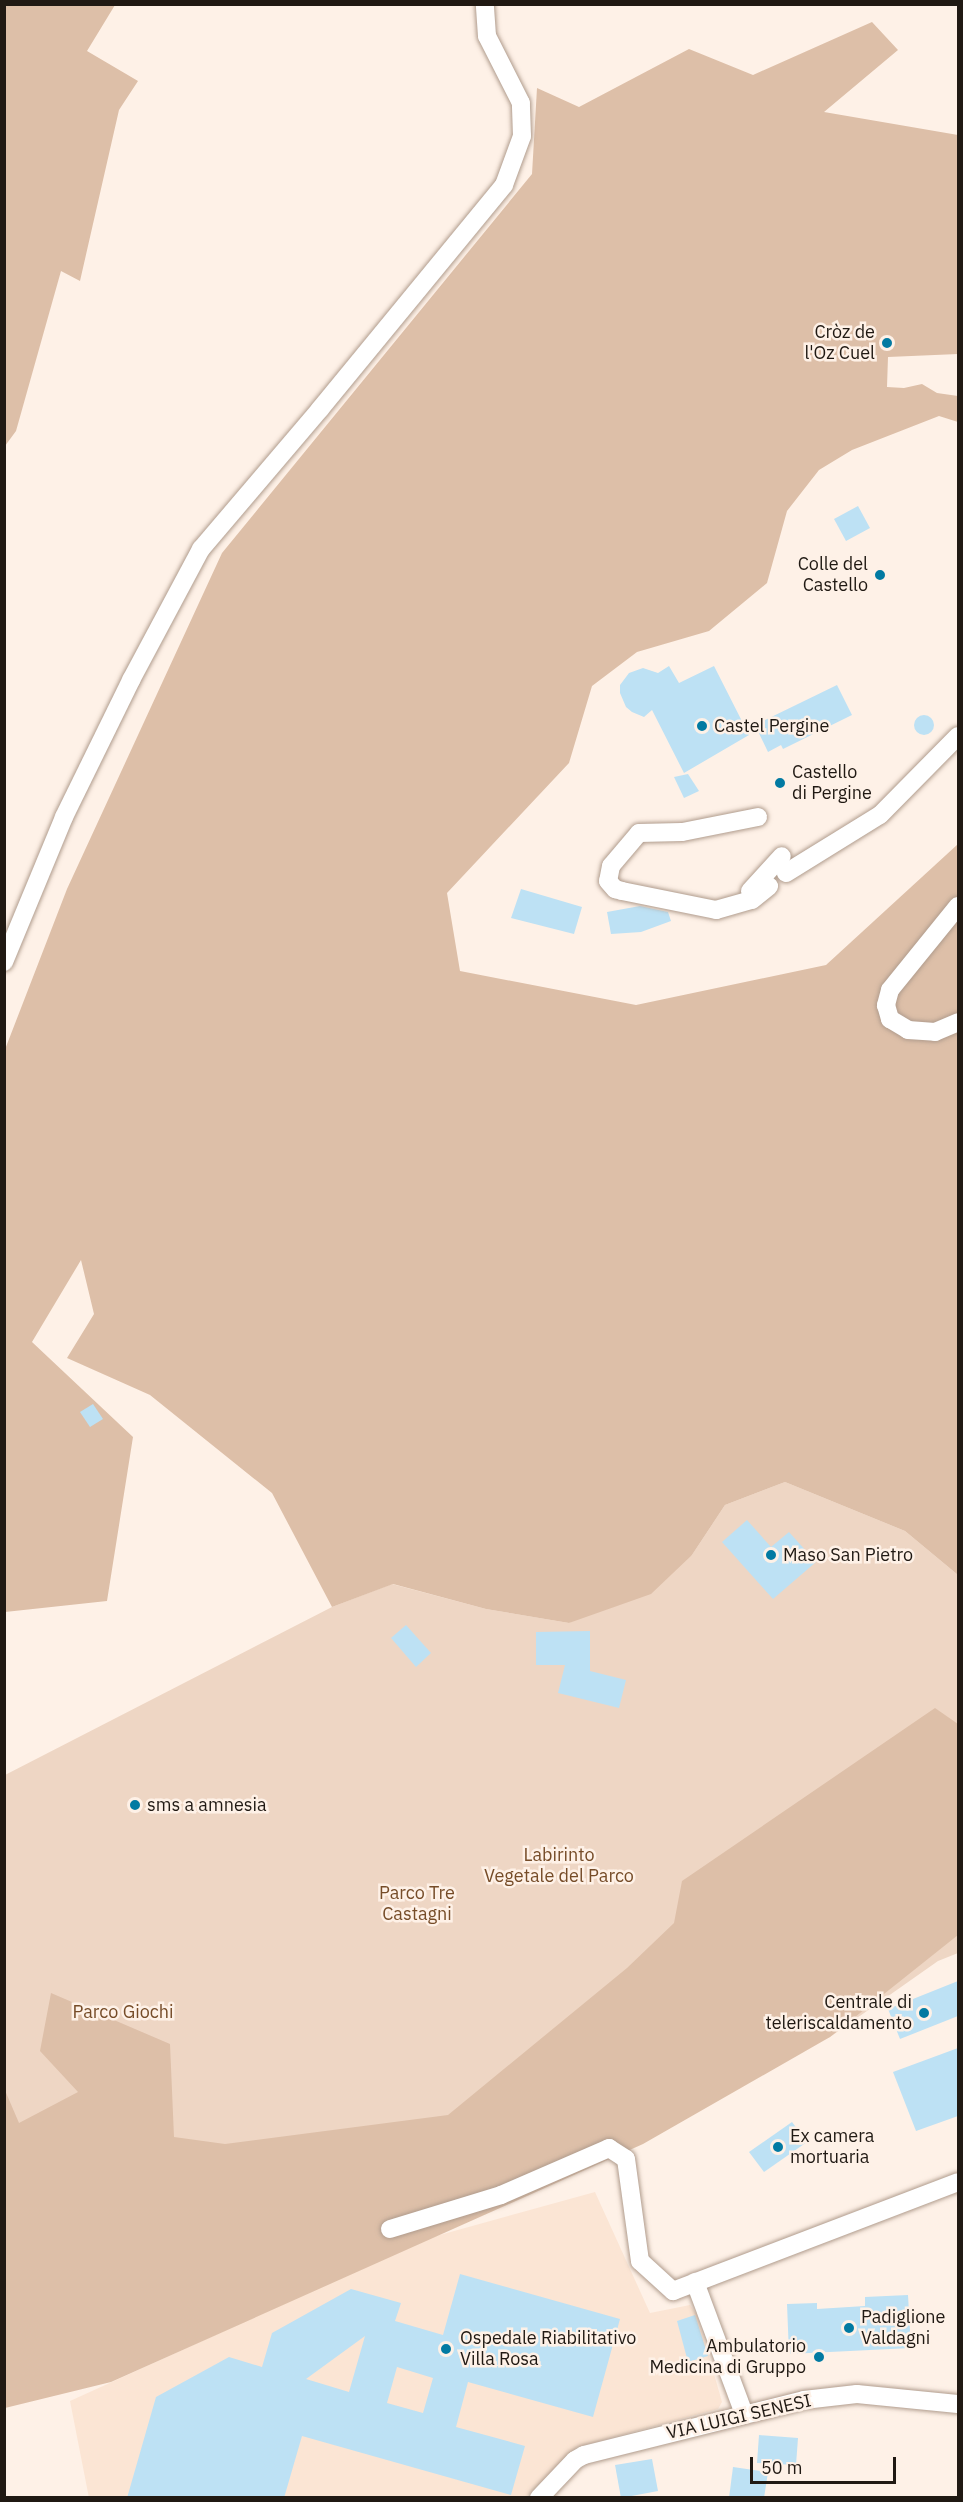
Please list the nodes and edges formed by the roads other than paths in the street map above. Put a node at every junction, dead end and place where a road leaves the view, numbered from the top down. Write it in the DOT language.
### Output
graph roads {
  1 [pos="485,4"];
  2 [pos="958,736"];
  3 [pos="758,817"];
  4 [pos="770,886"];
  5 [pos="739,904"];
  6 [pos="958,906"];
  7 [pos="4,962"];
  8 [pos="958,1022"];
  9 [pos="958,2182"];
  10 [pos="390,2229"];
  11 [pos="695,2282"];
  12 [pos="958,2404"];
  13 [pos="744,2414"];
  14 [pos="539,2498"];
  1 -- 7 [label="street"];
  2 -- 5 [label="street"];
  3 -- 5 [label="street"];
  4 -- 5 [label="street"];
  6 -- 8 [label="street"];
  9 -- 11 [label="street"];
  10 -- 11 [label="street"];
  11 -- 13 [label="street"];
  12 -- 13 [label="street, VIA LUIGI SENESI"];
  13 -- 14 [label="street, VIA LUIGI SENESI"];
}
